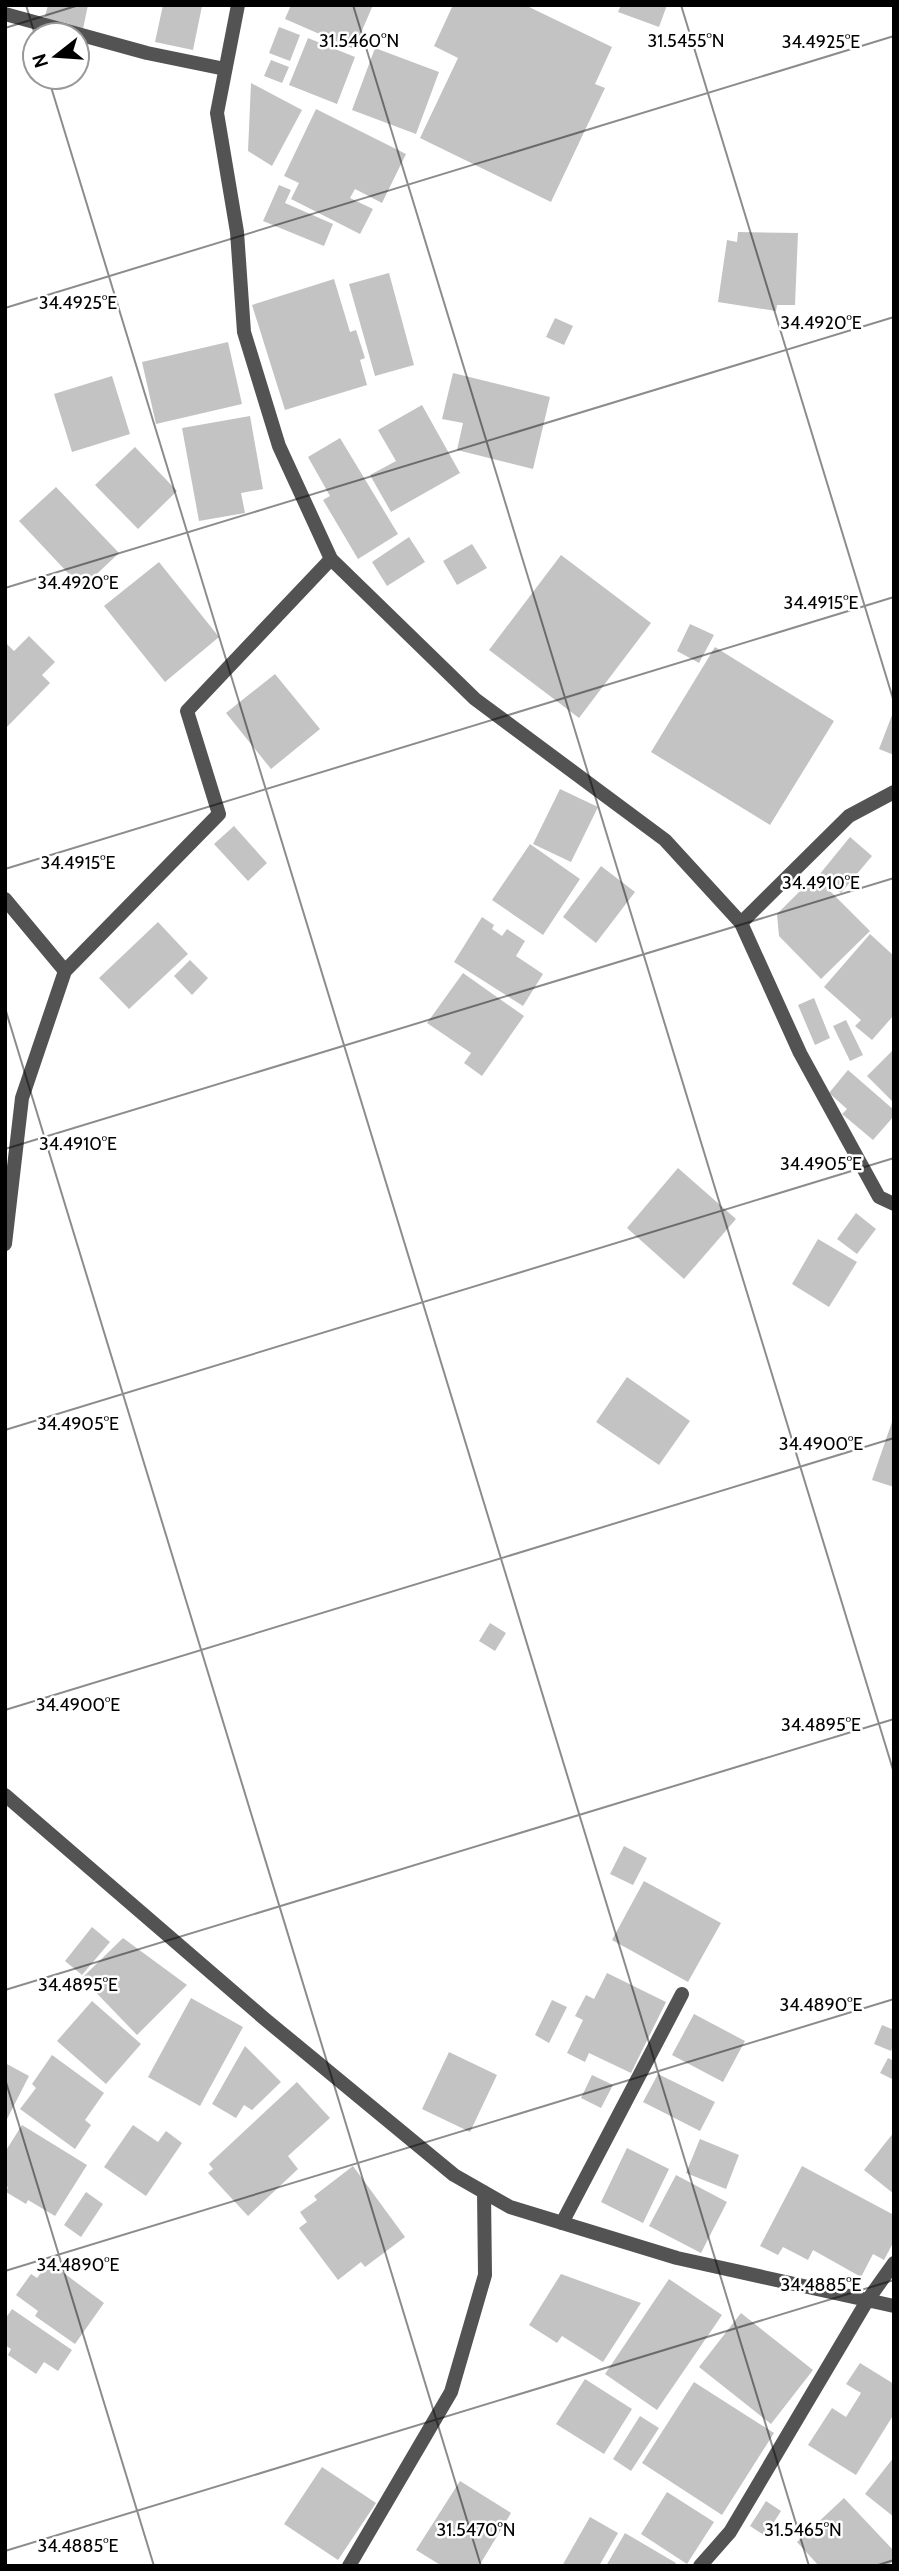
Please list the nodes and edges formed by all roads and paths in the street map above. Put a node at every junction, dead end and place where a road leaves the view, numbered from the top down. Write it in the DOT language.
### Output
graph roads {
  1 [pos="238,5"];
  2 [pos="5,14"];
  3 [pos="225,69"];
  4 [pos="331,559"];
  5 [pos="894,792"];
  6 [pos="5,899"];
  7 [pos="741,923"];
  8 [pos="65,971"];
  9 [pos="894,1204"];
  10 [pos="5,1244"];
  11 [pos="5,1795"];
  12 [pos="682,1994"];
  13 [pos="484,2192"];
  14 [pos="562,2223"];
  15 [pos="894,2263"];
  16 [pos="867,2301"];
  17 [pos="894,2306"];
  18 [pos="349,2566"];
  19 [pos="700,2566"];
  1 -- 3 [label="street"];
  2 -- 3 [label="street"];
  3 -- 4 [label="street"];
  4 -- 7 [label="street"];
  4 -- 8 [label="street"];
  5 -- 7 [label="street"];
  6 -- 8 [label="street"];
  7 -- 9 [label="street"];
  8 -- 10 [label="street"];
  11 -- 13 [label="street"];
  12 -- 14 [label="street"];
  13 -- 14 [label="street"];
  13 -- 18 [label="street"];
  14 -- 16 [label="street"];
  15 -- 16 [label="street"];
  16 -- 17 [label="street"];
  16 -- 19 [label="street"];
}
